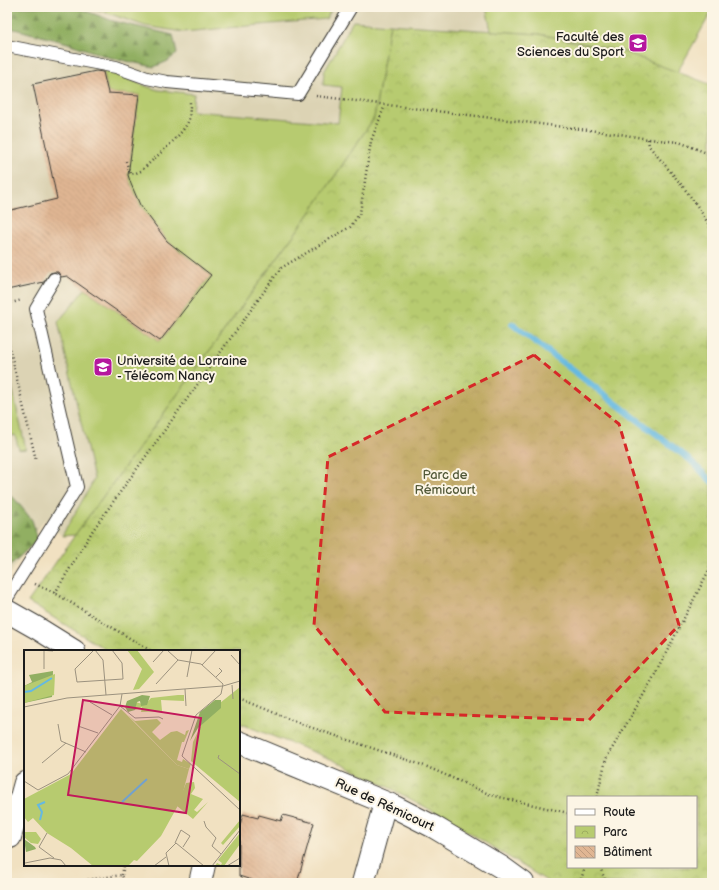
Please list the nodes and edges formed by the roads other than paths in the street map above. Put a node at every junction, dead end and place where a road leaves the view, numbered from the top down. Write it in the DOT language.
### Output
graph roads {
  1 [pos="351,7"];
  2 [pos="7,46"];
  3 [pos="54,279"];
  4 [pos="7,598"];
  5 [pos="7,611"];
  6 [pos="72,650"];
  7 [pos="240,742"];
  8 [pos="24,787"];
  9 [pos="385,803"];
  10 [pos="10,837"];
  11 [pos="204,866"];
  12 [pos="200,883"];
  13 [pos="363,883"];
  14 [pos="523,883"];
  1 -- 2 [label="lane"];
  3 -- 4 [label="lane"];
  5 -- 6 [label="street"];
  7 -- 9 [label="street, Rue de Rémicourt"];
  8 -- 10 [label="street"];
  9 -- 13 [label="street"];
  9 -- 14 [label="street, Rue de Rémicourt"];
  11 -- 12 [label="street"];
}
